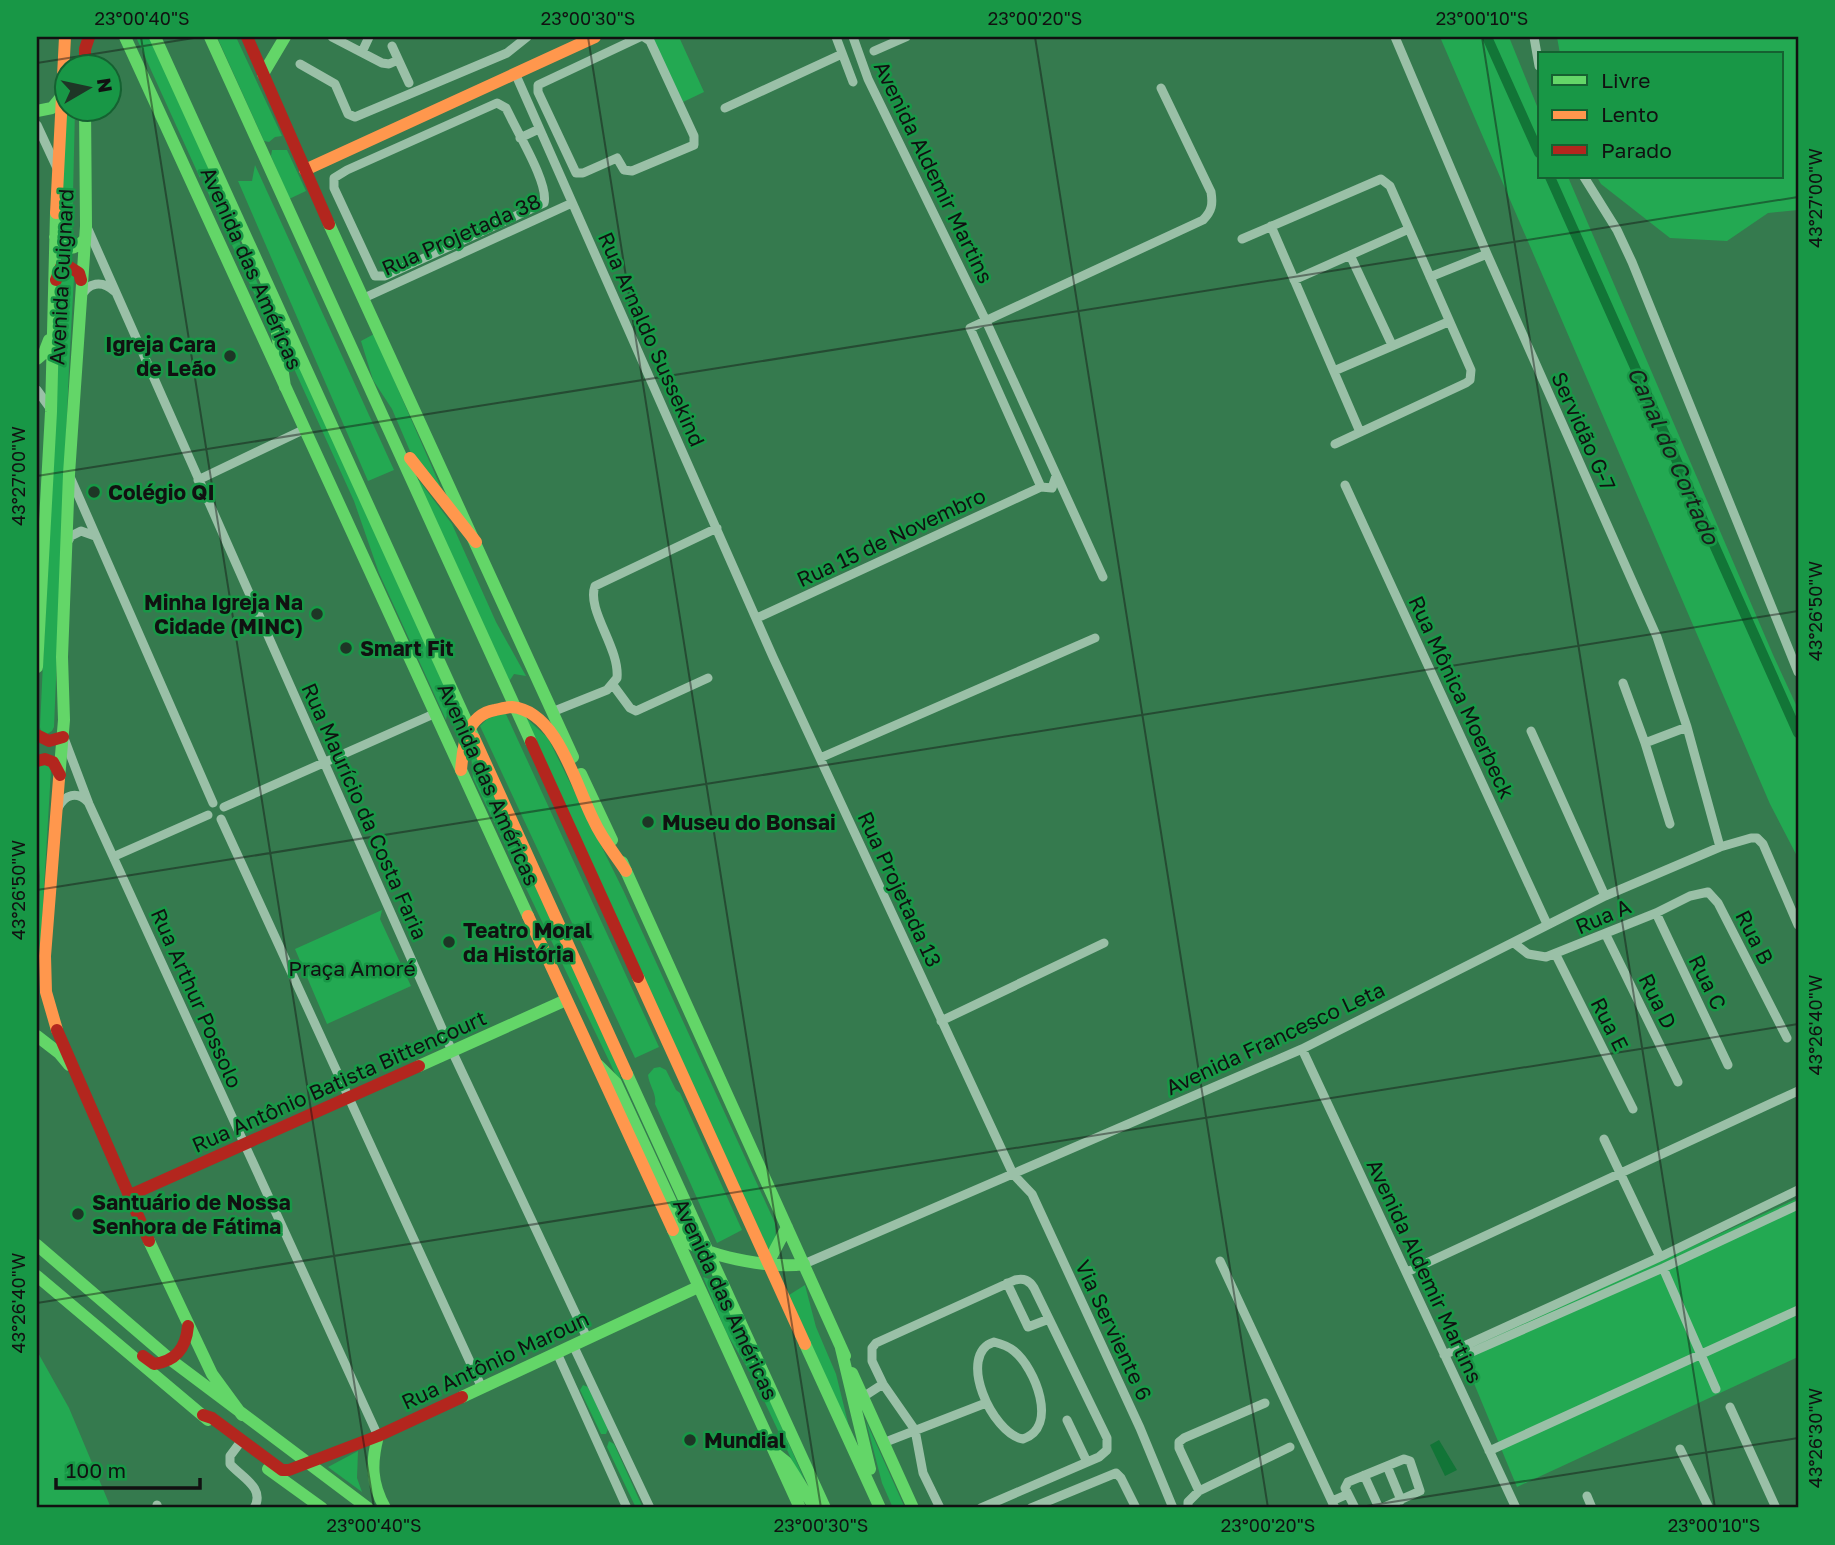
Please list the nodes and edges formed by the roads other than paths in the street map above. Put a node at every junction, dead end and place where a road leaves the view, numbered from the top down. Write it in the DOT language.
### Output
graph roads {
  1 [pos="125,37"];
  2 [pos="155,37"];
  3 [pos="210,37"];
  4 [pos="247,37"];
  5 [pos="285,37"];
  6 [pos="332,37"];
  7 [pos="369,37"];
  8 [pos="527,37"];
  9 [pos="595,37"];
  10 [pos="642,37"];
  11 [pos="836,37"];
  12 [pos="853,37"];
  13 [pos="906,37"];
  14 [pos="1395,37"];
  15 [pos="1534,37"];
  16 [pos="392,46"];
  17 [pos="874,51"];
  18 [pos="362,52"];
  19 [pos="842,54"];
  20 [pos="398,60"];
  21 [pos="1538,60"];
  22 [pos="300,64"];
  23 [pos="515,73"];
  24 [pos="263,74"];
  25 [pos="853,82"];
  26 [pos="409,83"];
  27 [pos="1161,88"];
  28 [pos="725,107"];
  29 [pos="60,122"];
  30 [pos="85,122"];
  31 [pos="37,125"];
  32 [pos="539,129"];
  33 [pos="520,138"];
  34 [pos="570,162"];
  35 [pos="557,168"];
  36 [pos="57,169"];
  37 [pos="305,170"];
  38 [pos="1585,178"];
  39 [pos="572,203"];
  40 [pos="86,226"];
  41 [pos="1271,226"];
  42 [pos="1409,229"];
  43 [pos="55,237"];
  44 [pos="1242,239"];
  45 [pos="84,240"];
  46 [pos="1487,254"];
  47 [pos="1350,255"];
  48 [pos="1430,277"];
  49 [pos="81,280"];
  50 [pos="1294,280"];
  51 [pos="271,293"];
  52 [pos="53,295"];
  53 [pos="117,295"];
  54 [pos="364,298"];
  55 [pos="79,300"];
  56 [pos="986,321"];
  57 [pos="1448,322"];
  58 [pos="52,330"];
  59 [pos="1392,345"];
  60 [pos="37,359"];
  61 [pos="1334,371"];
  62 [pos="285,387"];
  63 [pos="37,390"];
  64 [pos="51,412"];
  65 [pos="305,429"];
  66 [pos="1360,432"];
  67 [pos="394,437"];
  68 [pos="1335,444"];
  69 [pos="69,474"];
  70 [pos="1056,475"];
  71 [pos="198,480"];
  72 [pos="1345,485"];
  73 [pos="1041,487"];
  74 [pos="717,528"];
  75 [pos="98,540"];
  76 [pos="476,542"];
  77 [pos="66,545"];
  78 [pos="1103,577"];
  79 [pos="39,612"];
  80 [pos="757,618"];
  81 [pos="1095,638"];
  82 [pos="37,667"];
  83 [pos="1798,673"];
  84 [pos="708,678"];
  85 [pos="1623,683"];
  86 [pos="613,685"];
  87 [pos="516,709"];
  88 [pos="552,712"];
  89 [pos="436,713"];
  90 [pos="1687,727"];
  91 [pos="470,728"];
  92 [pos="1531,731"];
  93 [pos="37,735"];
  94 [pos="62,737"];
  95 [pos="1645,743"];
  96 [pos="820,758"];
  97 [pos="37,761"];
  98 [pos="325,762"];
  99 [pos="461,770"];
  100 [pos="60,779"];
  101 [pos="213,803"];
  102 [pos="89,804"];
  103 [pos="224,807"];
  104 [pos="58,808"];
  105 [pos="208,815"];
  106 [pos="221,819"];
  107 [pos="1670,824"];
  108 [pos="1720,847"];
  109 [pos="115,856"];
  110 [pos="626,871"];
  111 [pos="1708,892"];
  112 [pos="1605,896"];
  113 [pos="1656,913"];
  114 [pos="1547,924"];
  115 [pos="1798,925"];
  116 [pos="1606,935"];
  117 [pos="1104,943"];
  118 [pos="1514,943"];
  119 [pos="1556,955"];
  120 [pos="46,992"];
  121 [pos="566,1000"];
  122 [pos="38,1013"];
  123 [pos="941,1021"];
  124 [pos="37,1036"];
  125 [pos="1787,1038"];
  126 [pos="1302,1049"];
  127 [pos="452,1051"];
  128 [pos="598,1065"];
  129 [pos="1728,1065"];
  130 [pos="78,1076"];
  131 [pos="1678,1083"];
  132 [pos="1798,1091"];
  133 [pos="348,1098"];
  134 [pos="1633,1109"];
  135 [pos="1604,1139"];
  136 [pos="243,1144"];
  137 [pos="1013,1174"];
  138 [pos="1620,1174"];
  139 [pos="1798,1190"];
  140 [pos="128,1196"];
  141 [pos="1798,1205"];
  142 [pos="787,1227"];
  143 [pos="37,1245"];
  144 [pos="709,1254"];
  145 [pos="1660,1257"];
  146 [pos="1220,1261"];
  147 [pos="768,1263"];
  148 [pos="804,1264"];
  149 [pos="1663,1268"];
  150 [pos="1407,1272"];
  151 [pos="37,1276"];
  152 [pos="1007,1283"];
  153 [pos="698,1287"];
  154 [pos="1798,1310"];
  155 [pos="85,1316"];
  156 [pos="1049,1319"];
  157 [pos="188,1323"];
  158 [pos="587,1338"];
  159 [pos="573,1345"];
  160 [pos="841,1348"];
  161 [pos="557,1353"];
  162 [pos="1444,1355"];
  163 [pos="1701,1355"];
  164 [pos="1463,1356"];
  165 [pos="170,1360"];
  166 [pos="590,1383"];
  167 [pos="883,1384"];
  168 [pos="574,1387"];
  169 [pos="482,1388"];
  170 [pos="1716,1389"];
  171 [pos="863,1397"];
  172 [pos="986,1403"];
  173 [pos="1265,1403"];
  174 [pos="1730,1407"];
  175 [pos="203,1415"];
  176 [pos="242,1415"];
  177 [pos="1067,1420"];
  178 [pos="915,1430"];
  179 [pos="378,1436"];
  180 [pos="883,1443"];
  181 [pos="239,1444"];
  182 [pos="1290,1447"];
  183 [pos="1680,1449"];
  184 [pos="1489,1451"];
  185 [pos="776,1454"];
  186 [pos="1087,1462"];
  187 [pos="306,1463"];
  188 [pos="1387,1466"];
  189 [pos="1364,1475"];
  190 [pos="1199,1491"];
  191 [pos="1348,1494"];
  192 [pos="1587,1496"];
  193 [pos="1401,1500"];
  194 [pos="879,1505"];
  195 [pos="1334,1505"];
  196 [pos="254,1508"];
  197 [pos="322,1508"];
  198 [pos="368,1508"];
  199 [pos="385,1508"];
  200 [pos="628,1508"];
  201 [pos="650,1508"];
  202 [pos="800,1508"];
  203 [pos="815,1508"];
  204 [pos="825,1508"];
  205 [pos="912,1508"];
  206 [pos="940,1508"];
  207 [pos="981,1508"];
  208 [pos="1031,1508"];
  209 [pos="1136,1508"];
  210 [pos="1173,1508"];
  211 [pos="1188,1508"];
  212 [pos="1355,1508"];
  213 [pos="1381,1508"];
  214 [pos="1516,1508"];
  215 [pos="1592,1508"];
  216 [pos="1709,1508"];
  217 [pos="1776,1508"];
  1 -- 62 [label="main road, Avenida das Américas"];
  2 -- 51 [label="main road, Avenida das Américas"];
  3 -- 67 [label="main road"];
  4 -- 24 [label="main road"];
  5 -- 24 [label="main road"];
  6 -- 18 [label="street"];
  7 -- 18 [label="street"];
  8 -- 22 [label="street"];
  9 -- 23 [label="main road"];
  10 -- 34 [label="street"];
  10 -- 34 [label="street"];
  11 -- 19 [label="street, Avenida Aldemir Martins"];
  12 -- 56 [label="street, Avenida Aldemir Martins"];
  13 -- 17 [label="street"];
  14 -- 46 [label="street, Servidão G-7"];
  15 -- 21 [label="street"];
  16 -- 20 [label="street"];
  18 -- 20 [label="street"];
  19 -- 25 [label="street, Avenida Aldemir Martins"];
  19 -- 28 [label="street"];
  20 -- 26 [label="street"];
  23 -- 32 [label="street, Rua Arnaldo Sussekind"];
  23 -- 37 [label="main road"];
  24 -- 37 [label="main road"];
  27 -- 56 [label="street"];
  29 -- 36 [label="main road, Avenida Guignard"];
  30 -- 40 [label="main road, Avenida Guignard"];
  31 -- 36 [label="street"];
  32 -- 33 [label="street"];
  32 -- 35 [label="street, Rua Arnaldo Sussekind"];
  33 -- 33 [label="street"];
  34 -- 35 [label="street"];
  35 -- 39 [label="street, Rua Arnaldo Sussekind"];
  36 -- 43 [label="main road, Avenida Guignard"];
  37 -- 54 [label="main road"];
  38 -- 83 [label="street"];
  39 -- 54 [label="street, Rua Projetada 38"];
  39 -- 74 [label="street, Rua Arnaldo Sussekind"];
  40 -- 45 [label="main road, Avenida Guignard"];
  40 -- 53 [label="street, Rua Maurício da Costa Faria"];
  41 -- 42 [label="street"];
  41 -- 44 [label="street"];
  41 -- 50 [label="street"];
  42 -- 47 [label="street"];
  42 -- 48 [label="street"];
  43 -- 45 [label="main road"];
  43 -- 52 [label="main road, Avenida Guignard"];
  45 -- 49 [label="main road, Avenida Guignard"];
  46 -- 48 [label="street"];
  46 -- 90 [label="street, Servidão G-7"];
  47 -- 50 [label="street"];
  47 -- 59 [label="street"];
  48 -- 57 [label="street"];
  49 -- 52 [label="main road"];
  49 -- 55 [label="main road, Avenida Guignard"];
  50 -- 61 [label="street"];
  51 -- 62 [label="main road"];
  51 -- 91 [label="main road, Avenida das Américas"];
  52 -- 58 [label="main road, Avenida Guignard"];
  53 -- 55 [label="street"];
  53 -- 71 [label="street, Rua Maurício da Costa Faria"];
  54 -- 76 [label="main road"];
  55 -- 69 [label="main road, Avenida Guignard"];
  56 -- 70 [label="street, Avenida Aldemir Martins"];
  56 -- 73 [label="street"];
  57 -- 59 [label="street"];
  57 -- 66 [label="street"];
  58 -- 60 [label="main road"];
  58 -- 64 [label="main road, Avenida Guignard"];
  59 -- 61 [label="street"];
  61 -- 66 [label="street"];
  62 -- 65 [label="main road, Avenida das Américas"];
  63 -- 64 [label="street"];
  64 -- 79 [label="main road, Avenida Guignard"];
  65 -- 71 [label="street"];
  65 -- 89 [label="main road, Avenida das Américas"];
  66 -- 68 [label="street"];
  67 -- 76 [label="main road"];
  67 -- 87 [label="main road"];
  69 -- 75 [label="street"];
  69 -- 77 [label="main road, Avenida Guignard"];
  70 -- 73 [label="street"];
  70 -- 78 [label="street, Avenida Aldemir Martins"];
  71 -- 98 [label="street, Rua Maurício da Costa Faria"];
  72 -- 114 [label="street, Rua Mônica Moerbeck"];
  73 -- 80 [label="street, Rua 15 de Novembro"];
  74 -- 80 [label="street, Rua Arnaldo Sussekind"];
  74 -- 86 [label="street"];
  75 -- 77 [label="street"];
  75 -- 101 [label="street"];
  76 -- 88 [label="main road"];
  77 -- 94 [label="main road, Avenida Guignard"];
  79 -- 82 [label="main road, Avenida Guignard"];
  80 -- 96 [label="street, Rua Projetada 13"];
  81 -- 96 [label="street"];
  84 -- 86 [label="street"];
  85 -- 95 [label="street"];
  86 -- 88 [label="street"];
  87 -- 91 [label="main road"];
  87 -- 110 [label="main road"];
  87 -- 147 [label="main road"];
  88 -- 110 [label="main road"];
  89 -- 98 [label="street"];
  89 -- 99 [label="main road, Avenida das Américas"];
  90 -- 95 [label="street"];
  90 -- 108 [label="street, Servidão G-7"];
  91 -- 99 [label="main road"];
  91 -- 144 [label="main road, Avenida das Américas"];
  92 -- 112 [label="street"];
  93 -- 94 [label="main road"];
  94 -- 100 [label="main road, Avenida Guignard"];
  94 -- 102 [label="street, Rua Arthur Possolo"];
  95 -- 107 [label="street"];
  96 -- 123 [label="street, Rua Projetada 13"];
  97 -- 100 [label="main road"];
  98 -- 103 [label="street"];
  98 -- 127 [label="street, Rua Maurício da Costa Faria"];
  99 -- 121 [label="main road, Avenida das Américas"];
  100 -- 104 [label="main road, Avenida Guignard"];
  101 -- 103 [label="street"];
  101 -- 105 [label="street"];
  102 -- 104 [label="street"];
  102 -- 109 [label="street, Rua Arthur Possolo"];
  103 -- 106 [label="street"];
  104 -- 120 [label="main road, Avenida Guignard"];
  105 -- 106 [label="street"];
  105 -- 109 [label="street"];
  106 -- 133 [label="street"];
  108 -- 112 [label="street, Avenida Francesco Leta"];
  108 -- 115 [label="street, Avenida Francesco Leta"];
  109 -- 136 [label="street, Rua Arthur Possolo"];
  110 -- 142 [label="main road"];
  111 -- 113 [label="street, Rua A"];
  111 -- 125 [label="street, Rua B"];
  112 -- 114 [label="street, Avenida Francesco Leta"];
  113 -- 116 [label="street, Rua A"];
  113 -- 129 [label="street, Rua C"];
  114 -- 118 [label="street, Avenida Francesco Leta"];
  116 -- 119 [label="street, Rua A"];
  116 -- 131 [label="street, Rua D"];
  117 -- 123 [label="street"];
  118 -- 119 [label="street, Rua A"];
  118 -- 126 [label="street, Avenida Francesco Leta"];
  119 -- 134 [label="street, Rua E"];
  120 -- 122 [label="main road"];
  120 -- 130 [label="main road"];
  121 -- 127 [label="main road, Rua Antônio Batista Bittencourt"];
  121 -- 128 [label="main road, Avenida das Américas"];
  123 -- 137 [label="street, Rua Projetada 13"];
  124 -- 130 [label="main road"];
  126 -- 137 [label="street, Avenida Francesco Leta"];
  126 -- 150 [label="street, Avenida Aldemir Martins"];
  127 -- 133 [label="main road, Rua Antônio Batista Bittencourt"];
  127 -- 158 [label="street, Rua Maurício da Costa Faria"];
  128 -- 144 [label="main road"];
  128 -- 153 [label="main road, Avenida das Américas"];
  130 -- 140 [label="main road"];
  132 -- 138 [label="street"];
  133 -- 136 [label="main road, Rua Antônio Batista Bittencourt"];
  133 -- 169 [label="street"];
  135 -- 138 [label="street"];
  136 -- 140 [label="main road, Rua Antônio Batista Bittencourt"];
  136 -- 179 [label="street, Rua Arthur Possolo"];
  137 -- 148 [label="street, Avenida Francesco Leta"];
  137 -- 210 [label="street, Via Serviente 6"];
  138 -- 145 [label="street"];
  138 -- 150 [label="street"];
  139 -- 145 [label="street"];
  140 -- 157 [label="main road"];
  141 -- 149 [label="street"];
  142 -- 147 [label="main road"];
  142 -- 148 [label="main road"];
  143 -- 165 [label="main road"];
  144 -- 147 [label="main road"];
  144 -- 204 [label="main road, Avenida das Américas"];
  145 -- 162 [label="street"];
  146 -- 195 [label="street"];
  147 -- 148 [label="main road"];
  147 -- 194 [label="main road"];
  148 -- 160 [label="main road"];
  149 -- 163 [label="street"];
  149 -- 164 [label="street"];
  150 -- 162 [label="street, Avenida Aldemir Martins"];
  151 -- 155 [label="main road"];
  152 -- 156 [label="street"];
  152 -- 156 [label="street"];
  152 -- 167 [label="street"];
  153 -- 158 [label="main road, Rua Antônio Maroun"];
  153 -- 185 [label="main road, Avenida das Américas"];
  154 -- 163 [label="street"];
  155 -- 165 [label="main road"];
  155 -- 175 [label="main road"];
  156 -- 186 [label="street"];
  157 -- 165 [label="main road"];
  157 -- 176 [label="main road"];
  158 -- 159 [label="main road, Rua Antônio Maroun"];
  159 -- 161 [label="main road, Rua Antônio Maroun"];
  159 -- 166 [label="street"];
  160 -- 171 [label="main road"];
  160 -- 194 [label="main road"];
  161 -- 168 [label="street"];
  161 -- 169 [label="main road, Rua Antônio Maroun"];
  162 -- 184 [label="street, Avenida Aldemir Martins"];
  163 -- 170 [label="street"];
  163 -- 184 [label="street"];
  165 -- 176 [label="main road"];
  166 -- 168 [label="street"];
  166 -- 201 [label="street"];
  167 -- 171 [label="street"];
  167 -- 178 [label="street"];
  168 -- 200 [label="street"];
  169 -- 179 [label="main road, Rua Antônio Maroun"];
  171 -- 180 [label="main road"];
  172 -- 172 [label="street"];
  172 -- 178 [label="street"];
  173 -- 190 [label="street"];
  174 -- 217 [label="street"];
  175 -- 181 [label="main road"];
  175 -- 187 [label="main road, Rua Antônio Maroun"];
  176 -- 187 [label="main road"];
  177 -- 186 [label="street"];
  178 -- 180 [label="street"];
  178 -- 206 [label="street"];
  179 -- 187 [label="main road, Rua Antônio Maroun"];
  179 -- 199 [label="main road"];
  180 -- 205 [label="main road"];
  181 -- 196 [label="street"];
  181 -- 197 [label="main road"];
  182 -- 190 [label="street"];
  183 -- 216 [label="street"];
  184 -- 214 [label="street, Avenida Aldemir Martins"];
  185 -- 202 [label="main road, Avenida das Américas"];
  185 -- 203 [label="main road"];
  186 -- 207 [label="street"];
  187 -- 198 [label="main road"];
  188 -- 189 [label="street"];
  188 -- 193 [label="street"];
  188 -- 193 [label="street"];
  189 -- 191 [label="street"];
  189 -- 213 [label="street"];
  190 -- 211 [label="street"];
  191 -- 195 [label="street"];
  191 -- 212 [label="street"];
  192 -- 215 [label="street"];
  193 -- 213 [label="street"];
  208 -- 209 [label="street"];
}
